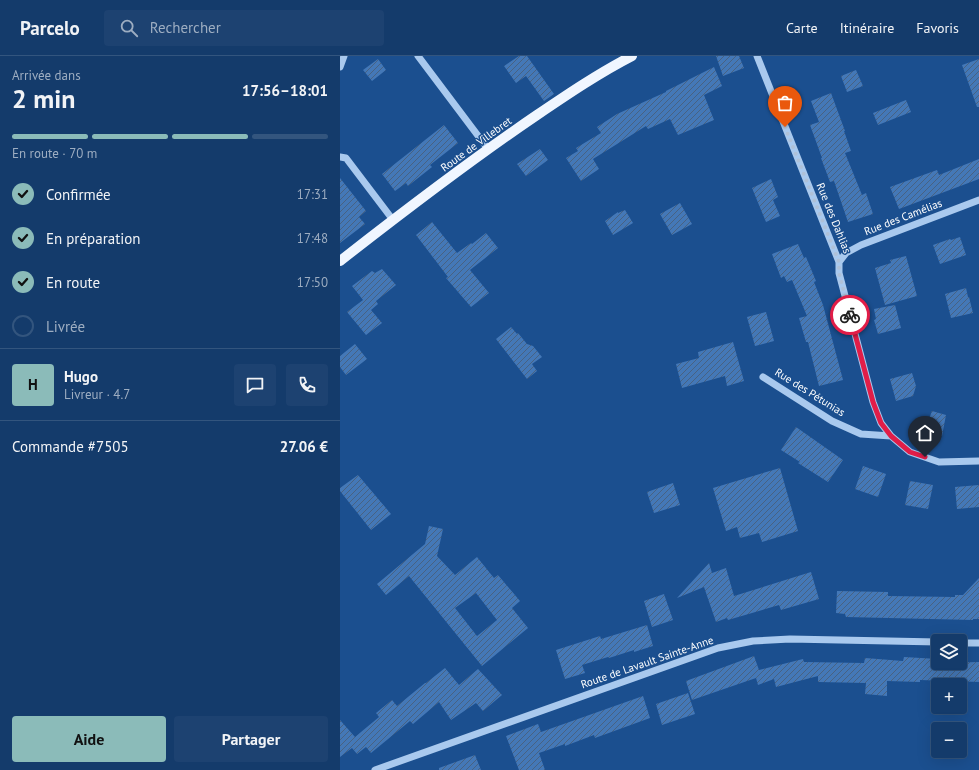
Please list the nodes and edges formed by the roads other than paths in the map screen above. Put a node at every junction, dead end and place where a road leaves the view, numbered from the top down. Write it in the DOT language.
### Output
graph roads {
  1 [pos="344,56"];
  2 [pos="418,56"];
  3 [pos="632,56"];
  4 [pos="757,56"];
  5 [pos="340,67"];
  6 [pos="488,149"];
  7 [pos="340,156"];
  8 [pos="979,200"];
  9 [pos="393,220"];
  10 [pos="340,261"];
  11 [pos="839,262"];
  12 [pos="763,377"];
  13 [pos="891,436"];
  14 [pos="979,461"];
  15 [pos="931,642"];
  16 [pos="967,643"];
  17 [pos="979,643"];
  18 [pos="374,770"];
  1 -- 5 [label="street"];
  2 -- 6 [label="street"];
  3 -- 6 [label="main road, Route de Villebret"];
  4 -- 11 [label="street, Rue des Dahlias"];
  6 -- 9 [label="main road, Route de Villebret"];
  7 -- 9 [label="street"];
  8 -- 11 [label="street, Rue des Camélias"];
  9 -- 10 [label="main road, Route de Villebret"];
  11 -- 13 [label="street, Rue des Dahlias"];
  12 -- 13 [label="street, Rue des Pétunias"];
  13 -- 14 [label="street"];
  15 -- 18 [label="street, Route de Lavault Sainte-Anne"];
  16 -- 17 [label="street"];
}
